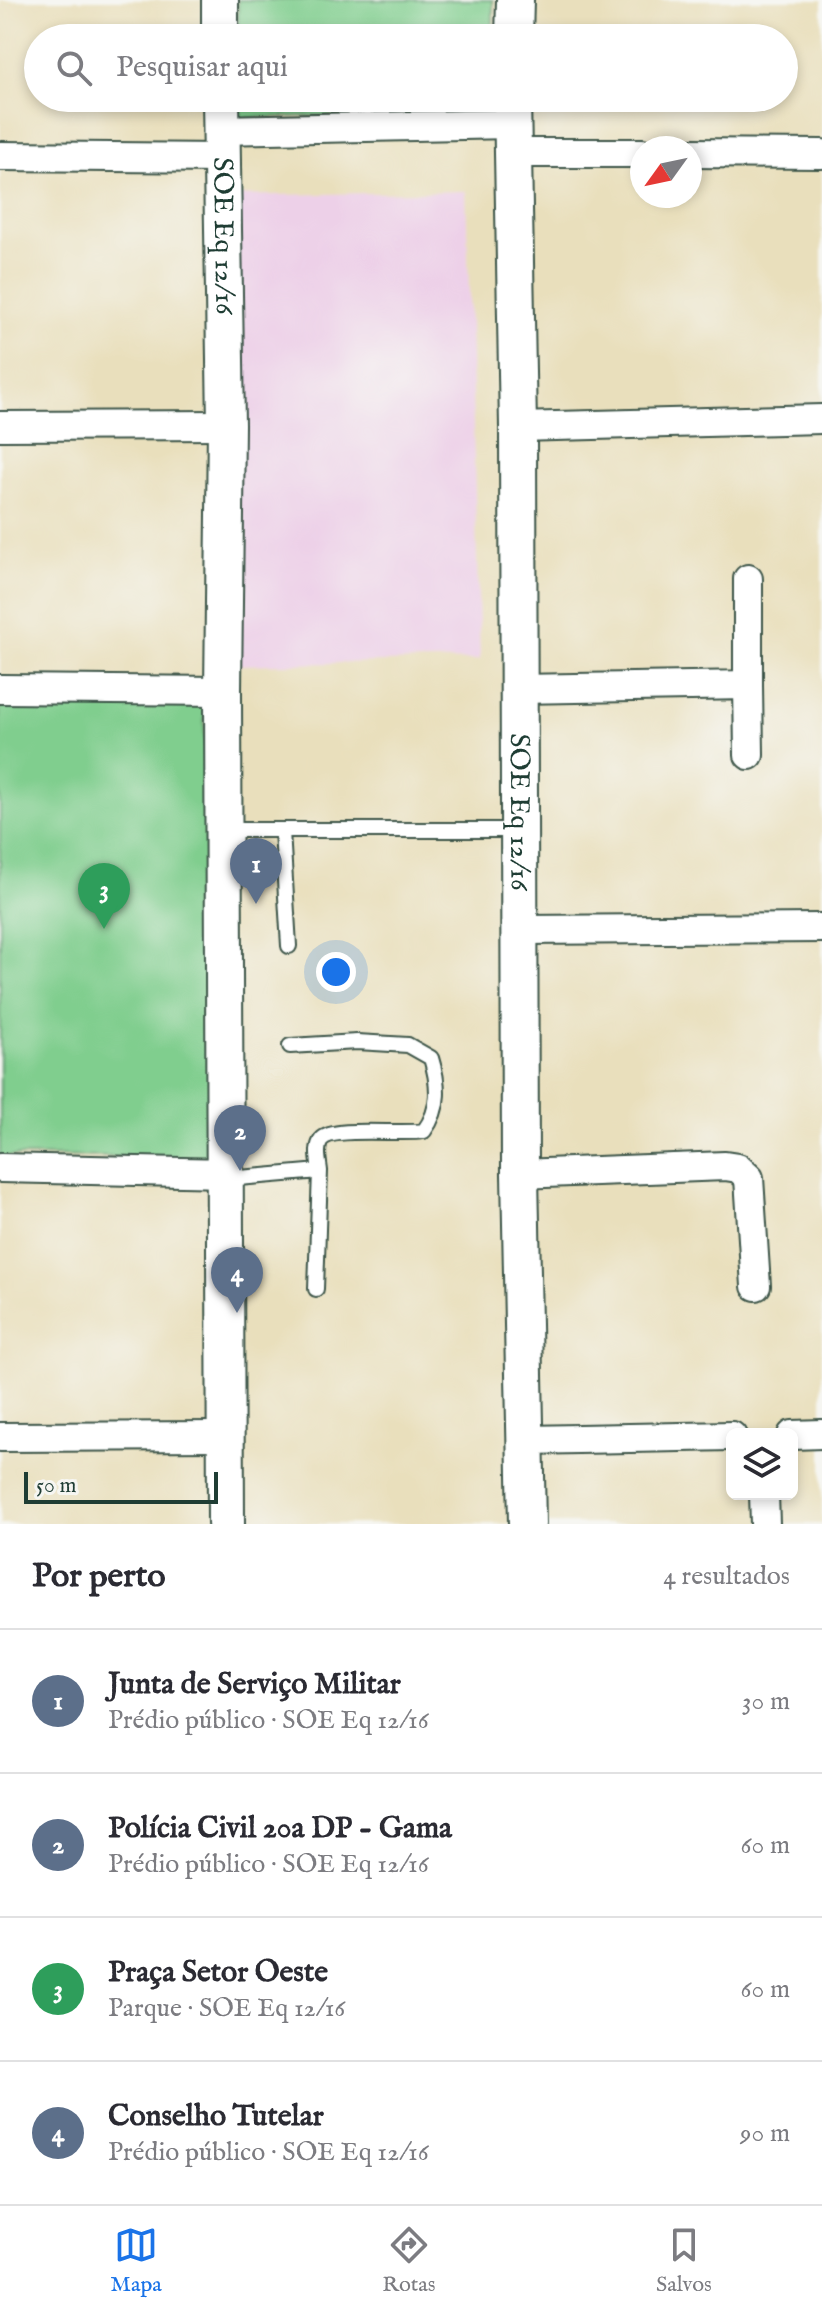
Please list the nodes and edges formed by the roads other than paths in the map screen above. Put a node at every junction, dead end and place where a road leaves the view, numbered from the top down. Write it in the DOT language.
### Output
graph roads {
  1 [pos="220,0"];
  2 [pos="515,0"];
  3 [pos="220,24"];
  4 [pos="514,24"];
  5 [pos="511,125"];
  6 [pos="221,129"];
  7 [pos="630,150"];
  8 [pos="702,153"];
  9 [pos="822,154"];
  10 [pos="0,156"];
  11 [pos="822,419"];
  12 [pos="226,425"];
  13 [pos="0,426"];
  14 [pos="518,427"];
  15 [pos="748,579"];
  16 [pos="748,685"];
  17 [pos="0,689"];
  18 [pos="518,689"];
  19 [pos="223,691"];
  20 [pos="749,755"];
  21 [pos="224,830"];
  22 [pos="518,830"];
  23 [pos="282,831"];
  24 [pos="822,928"];
  25 [pos="519,930"];
  26 [pos="289,946"];
  27 [pos="290,1046"];
  28 [pos="0,1168"];
  29 [pos="320,1171"];
  30 [pos="520,1174"];
  31 [pos="227,1176"];
  32 [pos="756,1286"];
  33 [pos="316,1289"];
  34 [pos="822,1434"];
  35 [pos="798,1435"];
  36 [pos="224,1436"];
  37 [pos="726,1436"];
  38 [pos="0,1437"];
  39 [pos="527,1440"];
  40 [pos="764,1500"];
  41 [pos="226,1524"];
  42 [pos="527,1524"];
  43 [pos="765,1524"];
  1 -- 3 [label="street"];
  2 -- 4 [label="street"];
  5 -- 6 [label="street"];
  5 -- 7 [label="street"];
  5 -- 14 [label="street, SOE Eq 12/16"];
  6 -- 10 [label="street"];
  6 -- 12 [label="street, SOE Eq 12/16"];
  8 -- 9 [label="street"];
  11 -- 14 [label="street"];
  12 -- 13 [label="street"];
  12 -- 19 [label="street, SOE Eq 12/16"];
  14 -- 18 [label="street, SOE Eq 12/16"];
  15 -- 16 [label="street"];
  16 -- 18 [label="street"];
  16 -- 20 [label="street"];
  17 -- 19 [label="street"];
  18 -- 22 [label="street, SOE Eq 12/16"];
  19 -- 21 [label="street, SOE Eq 12/16"];
  21 -- 23 [label="lane"];
  21 -- 31 [label="street, SOE Eq 12/16"];
  22 -- 23 [label="lane"];
  22 -- 25 [label="street, SOE Eq 12/16"];
  23 -- 26 [label="lane"];
  24 -- 25 [label="street"];
  25 -- 30 [label="street, SOE Eq 12/16"];
  27 -- 29 [label="lane"];
  28 -- 31 [label="street"];
  29 -- 31 [label="lane"];
  29 -- 33 [label="lane"];
  30 -- 32 [label="street"];
  30 -- 39 [label="street, SOE Eq 12/16"];
  31 -- 36 [label="street, SOE Eq 12/16"];
  34 -- 35 [label="street"];
  36 -- 38 [label="street"];
  36 -- 41 [label="street, SOE Eq 12/16"];
  37 -- 39 [label="street"];
  39 -- 42 [label="street, SOE Eq 12/16"];
  40 -- 43 [label="street"];
}
